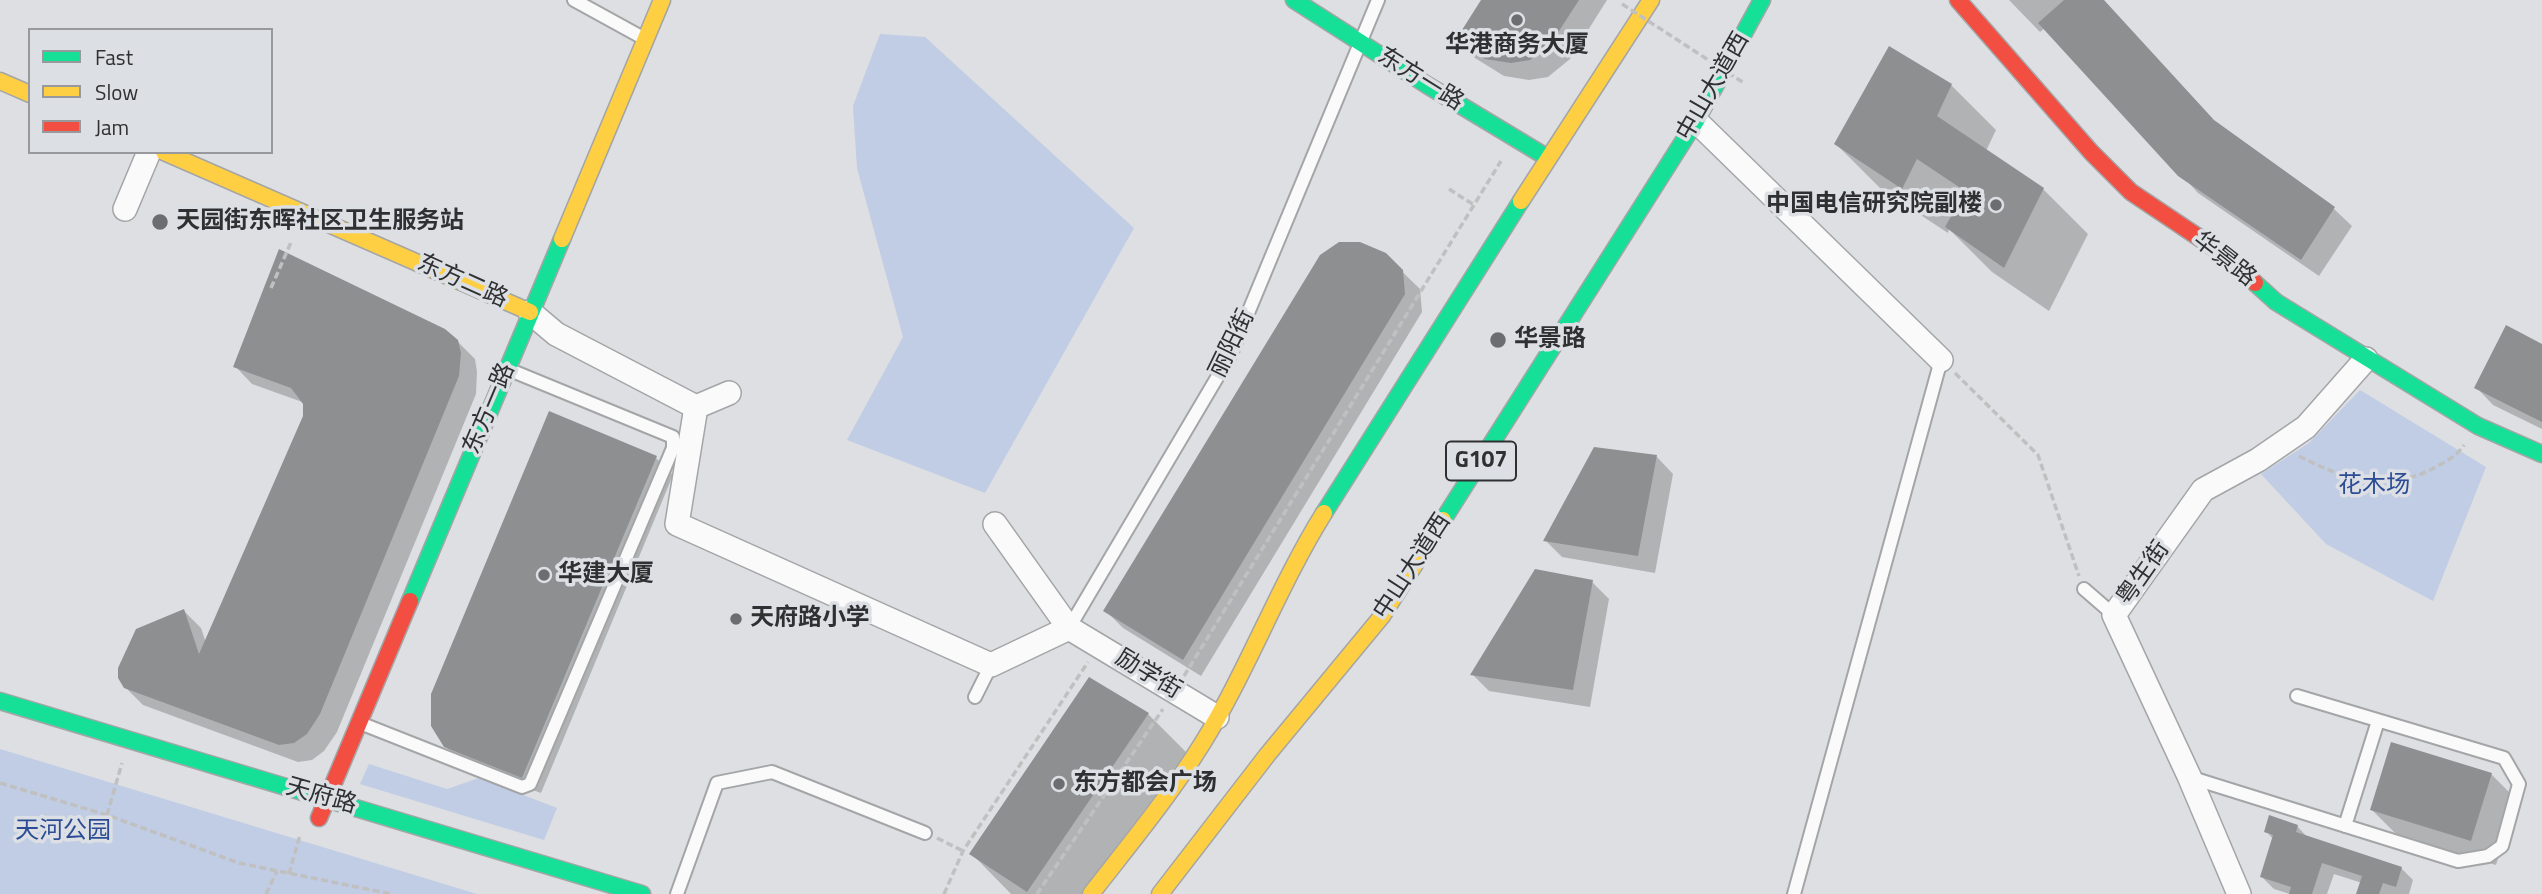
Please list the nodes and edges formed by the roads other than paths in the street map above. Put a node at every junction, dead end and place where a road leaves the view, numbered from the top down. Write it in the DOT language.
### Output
graph roads {
  1 [pos="574,0"];
  2 [pos="662,0"];
  3 [pos="1294,0"];
  4 [pos="1378,0"];
  5 [pos="1651,0"];
  6 [pos="1762,0"];
  7 [pos="1958,0"];
  8 [pos="646,39"];
  9 [pos="1361,43"];
  10 [pos="0,81"];
  11 [pos="28,93"];
  12 [pos="1696,121"];
  13 [pos="148,154"];
  14 [pos="169,154"];
  15 [pos="1548,158"];
  16 [pos="125,209"];
  17 [pos="530,312"];
  18 [pos="2366,359"];
  19 [pos="1941,360"];
  20 [pos="506,369"];
  21 [pos="729,393"];
  22 [pos="696,407"];
  23 [pos="2542,454"];
  24 [pos="995,524"];
  25 [pos="2084,589"];
  26 [pos="2115,615"];
  27 [pos="1074,631"];
  28 [pos="991,665"];
  29 [pos="2297,696"];
  30 [pos="975,697"];
  31 [pos="0,701"];
  32 [pos="1217,717"];
  33 [pos="2378,720"];
  34 [pos="358,722"];
  35 [pos="2189,776"];
  36 [pos="327,798"];
  37 [pos="319,818"];
  38 [pos="2345,826"];
  39 [pos="925,833"];
  40 [pos="1169,888"];
  41 [pos="642,894"];
  42 [pos="677,894"];
  43 [pos="1091,894"];
  44 [pos="1794,894"];
  45 [pos="2239,894"];
  1 -- 8 [label="lane"];
  2 -- 8 [label="main road, 东方一路"];
  3 -- 9 [label="main road, 东方一路"];
  4 -- 9 [label="lane, 丽阳街"];
  5 -- 15 [label="main road"];
  6 -- 12 [label="main road, 中山大道西 / G107"];
  7 -- 18 [label="main road, 华景路"];
  8 -- 17 [label="main road, 东方一路"];
  9 -- 15 [label="main road, 东方一路"];
  9 -- 27 [label="lane, 丽阳街"];
  10 -- 11 [label="main road"];
  12 -- 19 [label="street"];
  12 -- 40 [label="main road, 中山大道西 / G107"];
  13 -- 16 [label="street"];
  14 -- 17 [label="main road, 东方二路"];
  15 -- 32 [label="main road"];
  17 -- 20 [label="main road, 东方一路"];
  17 -- 22 [label="street"];
  18 -- 23 [label="main road, 华景路"];
  18 -- 26 [label="street, 粤生街"];
  19 -- 44 [label="lane"];
  20 -- 34 [label="main road, 东方一路"];
  20 -- 34 [label="lane"];
  21 -- 22 [label="street"];
  22 -- 28 [label="street"];
  24 -- 27 [label="street"];
  25 -- 26 [label="lane"];
  26 -- 35 [label="street, 粤生街"];
  27 -- 28 [label="street"];
  27 -- 32 [label="street, 励学街"];
  28 -- 30 [label="lane"];
  29 -- 33 [label="lane"];
  31 -- 36 [label="main road, 天府路"];
  32 -- 43 [label="main road"];
  33 -- 38 [label="lane"];
  33 -- 38 [label="lane"];
  34 -- 36 [label="main road, 东方一路"];
  35 -- 38 [label="lane"];
  35 -- 45 [label="street, 粤生街"];
  36 -- 37 [label="main road, 东方一路"];
  36 -- 41 [label="main road, 天府路"];
  39 -- 42 [label="lane"];
}
